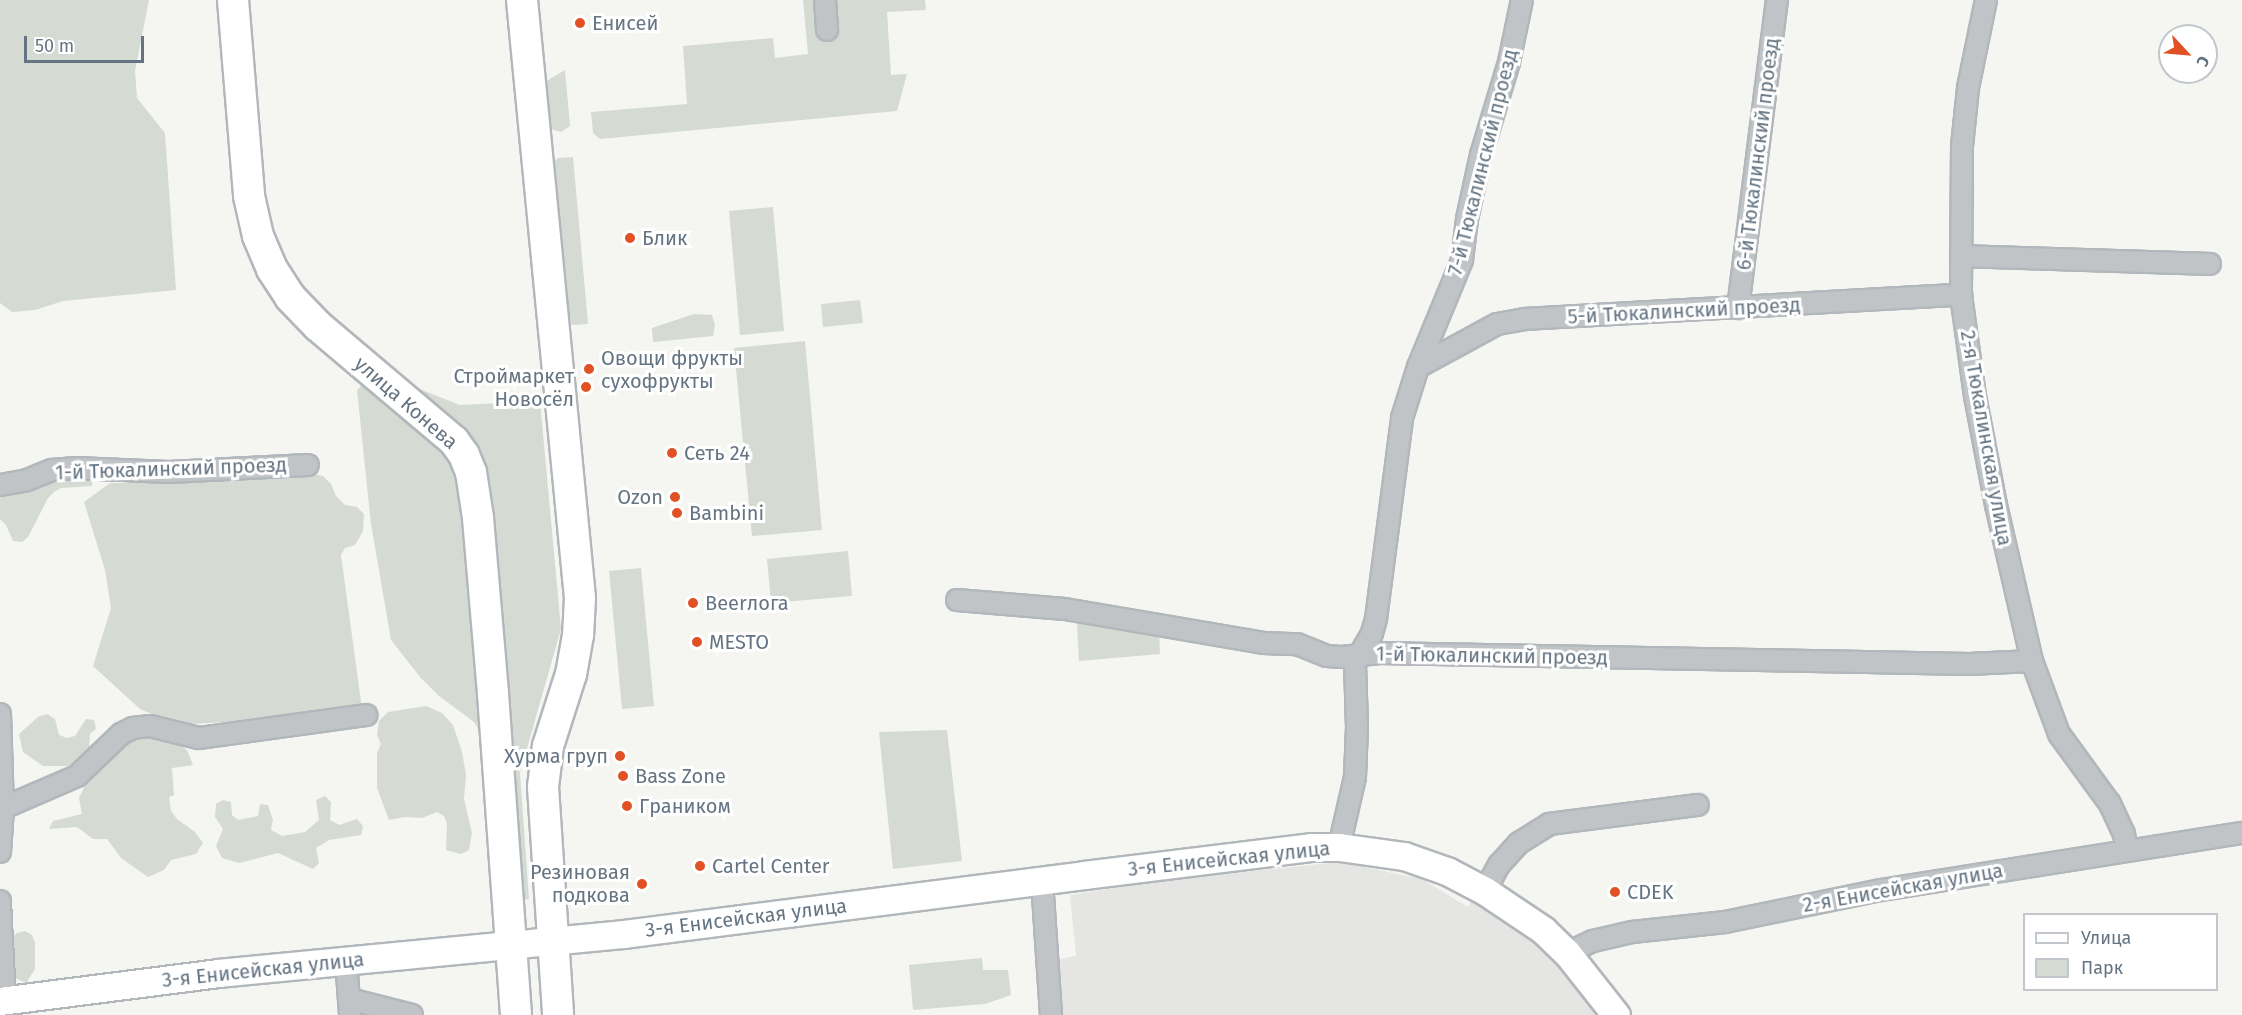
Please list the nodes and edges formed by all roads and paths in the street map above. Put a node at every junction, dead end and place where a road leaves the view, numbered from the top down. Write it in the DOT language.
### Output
graph roads {
  1 [pos="233,0"];
  2 [pos="522,0"];
  3 [pos="825,0"];
  4 [pos="1522,0"];
  5 [pos="1777,0"];
  6 [pos="1986,0"];
  7 [pos="827,30"];
  8 [pos="1961,256"];
  9 [pos="2210,264"];
  10 [pos="1961,295"];
  11 [pos="1738,308"];
  12 [pos="1418,367"];
  13 [pos="308,465"];
  14 [pos="0,485"];
  15 [pos="957,600"];
  16 [pos="1359,655"];
  17 [pos="2032,661"];
  18 [pos="0,714"];
  19 [pos="366,716"];
  20 [pos="1,747"];
  21 [pos="1698,805"];
  22 [pos="3,808"];
  23 [pos="2242,832"];
  24 [pos="1340,847"];
  25 [pos="2127,851"];
  26 [pos="0,852"];
  27 [pos="1042,880"];
  28 [pos="1485,891"];
  29 [pos="0,901"];
  30 [pos="552,941"];
  31 [pos="511,945"];
  32 [pos="1567,953"];
  33 [pos="346,960"];
  34 [pos="3,1001"];
  35 [pos="350,1007"];
  36 [pos="412,1015"];
  37 [pos="516,1015"];
  38 [pos="558,1015"];
  39 [pos="1051,1015"];
  40 [pos="1616,1015"];
  1 -- 31 [label="main road, улица Конева"];
  2 -- 30 [label="main road"];
  3 -- 7 [label="street"];
  4 -- 12 [label="street, 7-й Тюкалинский проезд"];
  5 -- 11 [label="street, 6-й Тюкалинский проезд"];
  6 -- 8 [label="street, 2-я Тюкалинская улица"];
  8 -- 9 [label="street"];
  8 -- 10 [label="street, 2-я Тюкалинская улица"];
  10 -- 11 [label="street, 5-й Тюкалинский проезд"];
  10 -- 17 [label="street, 2-я Тюкалинская улица"];
  11 -- 12 [label="street, 5-й Тюкалинский проезд"];
  12 -- 16 [label="street, 7-й Тюкалинский проезд"];
  13 -- 14 [label="street, 1-й Тюкалинский проезд"];
  15 -- 16 [label="street, 1-й Тюкалинский проезд"];
  16 -- 17 [label="street, 1-й Тюкалинский проезд"];
  16 -- 24 [label="street, 7-й Тюкалинский проезд"];
  17 -- 25 [label="street, 2-я Тюкалинская улица"];
  18 -- 20 [label="street"];
  19 -- 22 [label="street"];
  20 -- 22 [label="street"];
  21 -- 28 [label="street"];
  22 -- 26 [label="street"];
  23 -- 25 [label="street, 2-я Енисейская улица"];
  24 -- 27 [label="street, 3-я Енисейская улица"];
  24 -- 28 [label="street, 3-я Енисейская улица"];
  25 -- 32 [label="street, 2-я Енисейская улица"];
  27 -- 30 [label="street, 3-я Енисейская улица"];
  27 -- 39 [label="street"];
  28 -- 32 [label="street, 3-я Енисейская улица"];
  29 -- 34 [label="street"];
  30 -- 31 [label="street, 3-я Енисейская улица"];
  30 -- 38 [label="main road"];
  31 -- 33 [label="street, 3-я Енисейская улица"];
  31 -- 37 [label="main road, улица Конева"];
  32 -- 40 [label="street, 3-я Енисейская улица"];
  33 -- 34 [label="street, 3-я Енисейская улица"];
  33 -- 35 [label="street"];
  35 -- 36 [label="street"];
}
